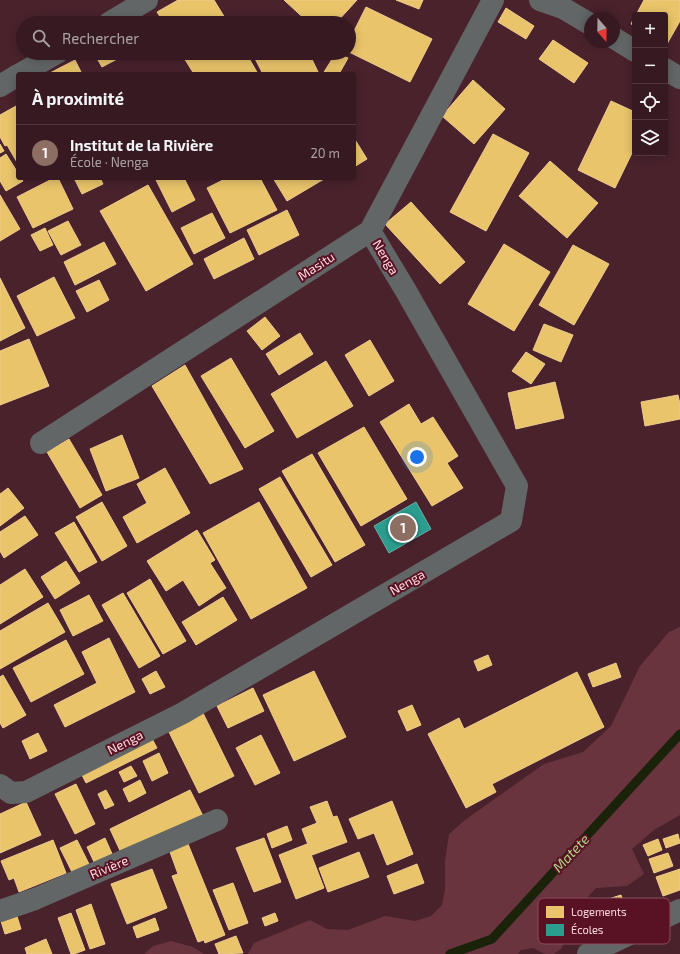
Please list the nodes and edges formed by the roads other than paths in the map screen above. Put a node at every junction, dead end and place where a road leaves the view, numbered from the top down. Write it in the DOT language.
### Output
graph roads {
  1 [pos="146,0"];
  2 [pos="493,0"];
  3 [pos="540,0"];
  4 [pos="565,4"];
  5 [pos="120,16"];
  6 [pos="584,19"];
  7 [pos="620,42"];
  8 [pos="632,49"];
  9 [pos="45,60"];
  10 [pos="668,71"];
  11 [pos="24,72"];
  12 [pos="16,77"];
  13 [pos="680,78"];
  14 [pos="0,86"];
  15 [pos="370,231"];
  16 [pos="41,443"];
  17 [pos="5,789"];
  18 [pos="217,820"];
  19 [pos="680,910"];
  20 [pos="0,912"];
  21 [pos="670,915"];
  22 [pos="609,944"];
  23 [pos="588,954"];
  1 -- 5 [label="street"];
  2 -- 15 [label="street, Masitu"];
  3 -- 4 [label="street"];
  4 -- 6 [label="street"];
  7 -- 8 [label="street"];
  9 -- 11 [label="street"];
  10 -- 13 [label="street"];
  12 -- 14 [label="street"];
  15 -- 16 [label="street, Masitu"];
  15 -- 17 [label="street, Nenga"];
  18 -- 20 [label="street, Rivière"];
  19 -- 21 [label="street"];
  22 -- 23 [label="street"];
}
